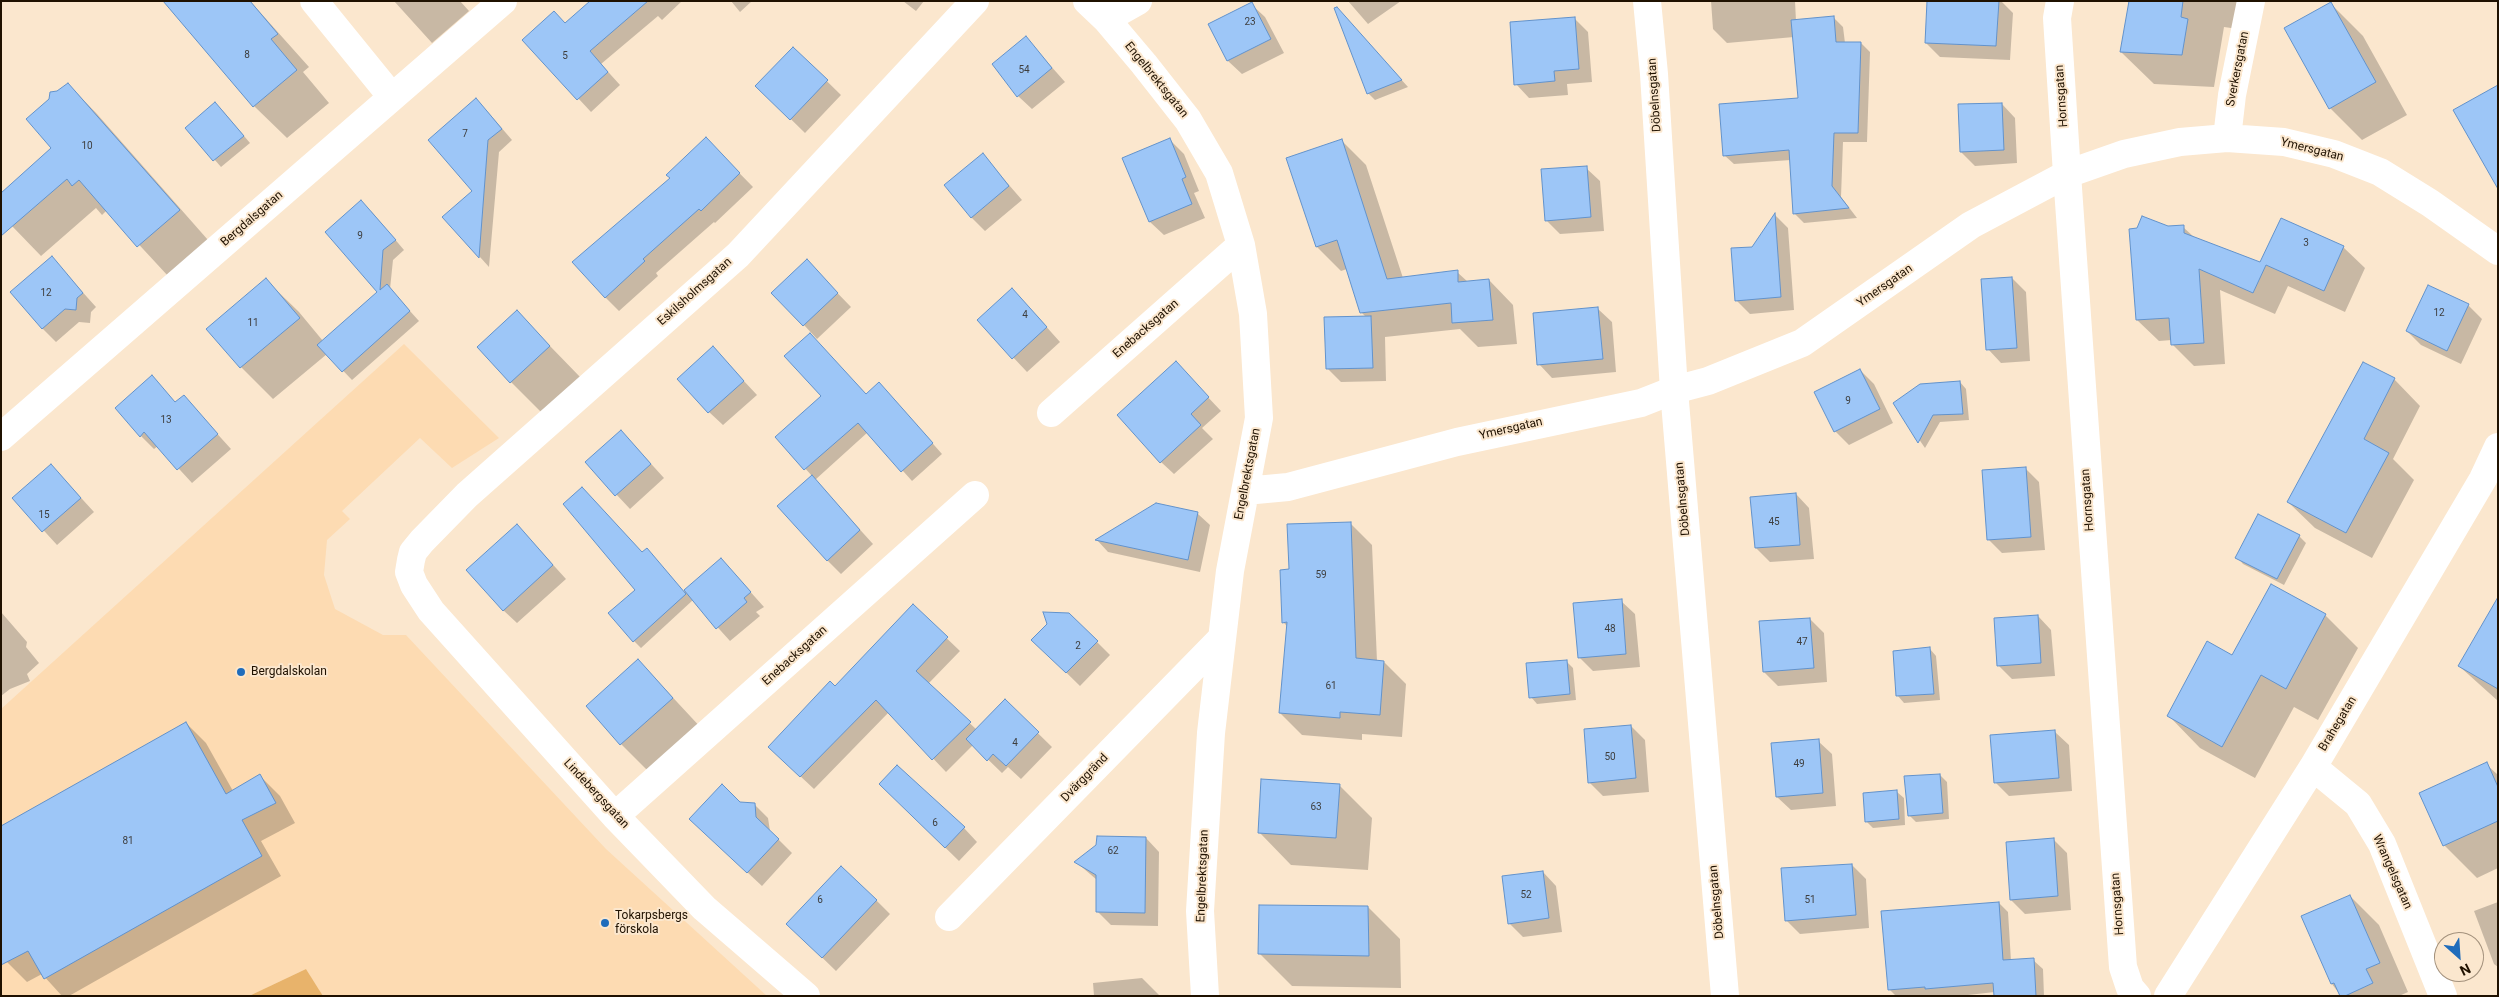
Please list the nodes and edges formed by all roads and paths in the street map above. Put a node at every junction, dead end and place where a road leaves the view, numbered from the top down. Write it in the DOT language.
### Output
graph roads {
  1 [pos="314,1"];
  2 [pos="503,1"];
  3 [pos="975,1"];
  4 [pos="1138,1"];
  5 [pos="1647,1"];
  6 [pos="2060,1"];
  7 [pos="2251,1"];
  8 [pos="1096,10"];
  9 [pos="392,97"];
  10 [pos="2227,138"];
  11 [pos="2067,174"];
  12 [pos="1241,245"];
  13 [pos="2498,251"];
  14 [pos="1674,390"];
  15 [pos="1051,413"];
  16 [pos="1,437"];
  17 [pos="2498,447"];
  18 [pos="2490,484"];
  19 [pos="1245,491"];
  20 [pos="975,495"];
  21 [pos="409,572"];
  22 [pos="1220,640"];
  23 [pos="2313,767"];
  24 [pos="615,816"];
  25 [pos="949,917"];
  26 [pos="806,996"];
  27 [pos="1205,996"];
  28 [pos="1725,996"];
  29 [pos="2137,996"];
  30 [pos="2168,996"];
  31 [pos="2443,996"];
  1 -- 9 [label="street"];
  2 -- 9 [label="street, Bergdalsgatan"];
  3 -- 21 [label="street, Eskilsholmsgatan"];
  4 -- 8 [label="street"];
  5 -- 14 [label="street, Döbelnsgatan"];
  6 -- 11 [label="street, Hornsgatan"];
  7 -- 10 [label="street, Sverkersgatan"];
  8 -- 12 [label="street, Engelbrektsgatan"];
  9 -- 16 [label="street, Bergdalsgatan"];
  10 -- 11 [label="street, Ymersgatan"];
  10 -- 13 [label="street, Ymersgatan"];
  11 -- 14 [label="street, Ymersgatan"];
  11 -- 29 [label="street, Hornsgatan"];
  12 -- 15 [label="street, Enebacksgatan"];
  12 -- 19 [label="street, Engelbrektsgatan"];
  14 -- 19 [label="street, Ymersgatan"];
  14 -- 28 [label="street, Döbelnsgatan"];
  17 -- 18 [label="street, Brahegatan"];
  18 -- 23 [label="street, Brahegatan"];
  19 -- 22 [label="street, Engelbrektsgatan"];
  20 -- 24 [label="street, Enebacksgatan"];
  21 -- 24 [label="street, Lindebergsgatan"];
  22 -- 25 [label="street, Dvärggränd"];
  22 -- 27 [label="street, Engelbrektsgatan"];
  23 -- 30 [label="street, Brahegatan"];
  23 -- 31 [label="street, Wrangelsgatan"];
  24 -- 26 [label="street, Lindebergsgatan"];
}
